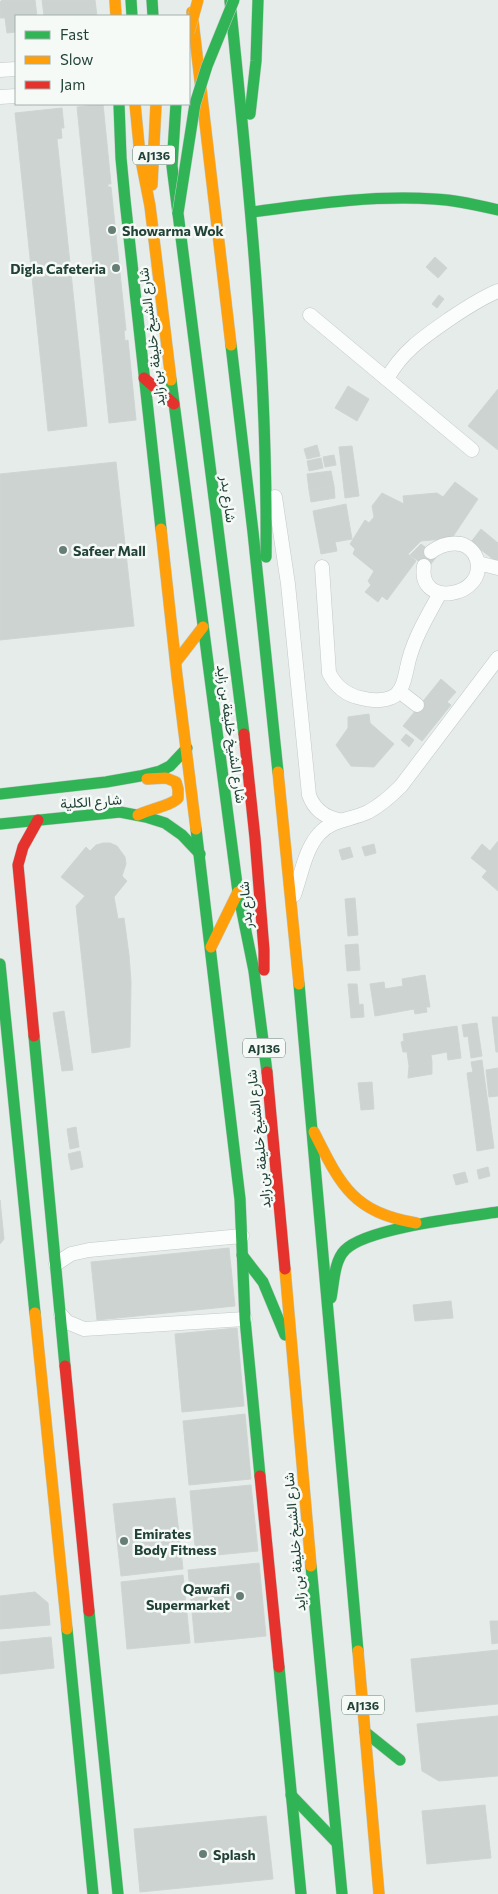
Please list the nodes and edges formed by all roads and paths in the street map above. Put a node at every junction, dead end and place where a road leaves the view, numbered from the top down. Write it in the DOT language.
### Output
graph roads {
  1 [pos="115,0"];
  2 [pos="131,0"];
  3 [pos="152,0"];
  4 [pos="191,0"];
  5 [pos="198,0"];
  6 [pos="230,0"];
  7 [pos="234,0"];
  8 [pos="258,0"];
  9 [pos="116,15"];
  10 [pos="132,15"];
  11 [pos="153,15"];
  12 [pos="190,28"];
  13 [pos="15,69"];
  14 [pos="0,70"];
  15 [pos="15,96"];
  16 [pos="0,97"];
  17 [pos="136,105"];
  18 [pos="156,105"];
  19 [pos="176,105"];
  20 [pos="118,106"];
  21 [pos="244,140"];
  22 [pos="150,206"];
  23 [pos="498,210"];
  24 [pos="252,212"];
  25 [pos="178,213"];
  26 [pos="498,291"];
  27 [pos="310,315"];
  28 [pos="144,378"];
  29 [pos="387,379"];
  30 [pos="174,404"];
  31 [pos="265,449"];
  32 [pos="472,450"];
  33 [pos="431,552"];
  34 [pos="478,562"];
  35 [pos="424,566"];
  36 [pos="322,567"];
  37 [pos="498,568"];
  38 [pos="440,593"];
  39 [pos="261,603"];
  40 [pos="203,627"];
  41 [pos="498,658"];
  42 [pos="176,662"];
  43 [pos="399,691"];
  44 [pos="417,705"];
  45 [pos="187,748"];
  46 [pos="136,777"];
  47 [pos="0,794"];
  48 [pos="138,815"];
  49 [pos="38,820"];
  50 [pos="340,820"];
  51 [pos="0,824"];
  52 [pos="200,854"];
  53 [pos="238,892"];
  54 [pos="291,905"];
  55 [pos="211,947"];
  56 [pos="0,964"];
  57 [pos="20,974"];
  58 [pos="2,982"];
  59 [pos="259,1010"];
  60 [pos="311,1127"];
  61 [pos="498,1212"];
  62 [pos="431,1223"];
  63 [pos="242,1236"];
  64 [pos="242,1255"];
  65 [pos="56,1264"];
  66 [pos="330,1305"];
  67 [pos="61,1315"];
  68 [pos="245,1320"];
  69 [pos="294,1354"];
  70 [pos="100,1712"];
  71 [pos="74,1715"];
  72 [pos="365,1732"];
  73 [pos="400,1760"];
  74 [pos="291,1795"];
  75 [pos="337,1843"];
  76 [pos="93,1894"];
  77 [pos="118,1894"];
  78 [pos="301,1894"];
  79 [pos="342,1894"];
  80 [pos="379,1894"];
  1 -- 9 [label="main road"];
  2 -- 10 [label="main road"];
  3 -- 11 [label="main road"];
  4 -- 39 [label="main road, AJ136"];
  5 -- 12 [label="main road, bridge"];
  6 -- 21 [label="main road"];
  7 -- 25 [label="main road, شارع بدر, bridge"];
  8 -- 21 [label="main road"];
  13 -- 14 [label="street"];
  15 -- 16 [label="street"];
  17 -- 22 [label="main road, شارع الشيخ خليفة بن زايد"];
  18 -- 22 [label="main road, شارع الشيخ خليفة بن زايد / AJ136"];
  19 -- 25 [label="main road, bridge"];
  20 -- 28 [label="main road"];
  21 -- 24 [label="main road"];
  22 -- 30 [label="main road, شارع الشيخ خليفة بن زايد / AJ136"];
  23 -- 24 [label="main road"];
  24 -- 31 [label="main road"];
  25 -- 59 [label="main road, شارع بدر"];
  26 -- 29 [label="street"];
  27 -- 29 [label="street"];
  28 -- 30 [label="main road"];
  28 -- 42 [label="main road"];
  29 -- 32 [label="street"];
  30 -- 40 [label="main road, شارع الشيخ خليفة بن زايد / AJ136"];
  31 -- 39 [label="main road"];
  31 -- 50 [label="street"];
  33 -- 34 [label="street"];
  34 -- 37 [label="street"];
  34 -- 38 [label="street"];
  35 -- 38 [label="street"];
  36 -- 43 [label="street"];
  38 -- 43 [label="street"];
  39 -- 54 [label="main road, AJ136"];
  40 -- 42 [label="main road"];
  40 -- 53 [label="main road, شارع الشيخ خليفة بن زايد / AJ136"];
  41 -- 50 [label="street"];
  42 -- 45 [label="main road"];
  43 -- 44 [label="street"];
  45 -- 46 [label="main road, شارع الكلية"];
  45 -- 52 [label="main road"];
  46 -- 47 [label="main road, شارع الكلية"];
  46 -- 48 [label="main road"];
  48 -- 49 [label="main road, شارع الكلية"];
  48 -- 52 [label="main road, شارع الكلية"];
  49 -- 51 [label="main road, شارع الكلية"];
  49 -- 57 [label="main road"];
  50 -- 54 [label="street"];
  52 -- 55 [label="main road"];
  53 -- 55 [label="main road"];
  53 -- 59 [label="main road, شارع الشيخ خليفة بن زايد / AJ136"];
  54 -- 60 [label="main road, AJ136"];
  55 -- 63 [label="main road"];
  56 -- 58 [label="main road"];
  57 -- 58 [label="main road"];
  57 -- 65 [label="main road"];
  58 -- 71 [label="main road"];
  59 -- 69 [label="main road, شارع الشيخ خليفة بن زايد / AJ136"];
  60 -- 62 [label="main road"];
  60 -- 66 [label="main road, AJ136"];
  61 -- 62 [label="main road"];
  62 -- 66 [label="main road"];
  63 -- 64 [label="main road"];
  63 -- 65 [label="street"];
  64 -- 68 [label="main road"];
  64 -- 69 [label="main road"];
  65 -- 67 [label="main road"];
  66 -- 72 [label="main road, AJ136"];
  67 -- 68 [label="street"];
  67 -- 70 [label="main road"];
  68 -- 74 [label="main road"];
  69 -- 75 [label="main road, شارع الشيخ خليفة بن زايد / AJ136"];
  70 -- 71 [label="main road"];
  70 -- 77 [label="main road"];
  71 -- 76 [label="main road"];
  72 -- 73 [label="main road"];
  72 -- 80 [label="main road, AJ136"];
  74 -- 75 [label="main road"];
  74 -- 78 [label="main road"];
  75 -- 79 [label="main road, شارع الشيخ خليفة بن زايد / AJ136"];
}
